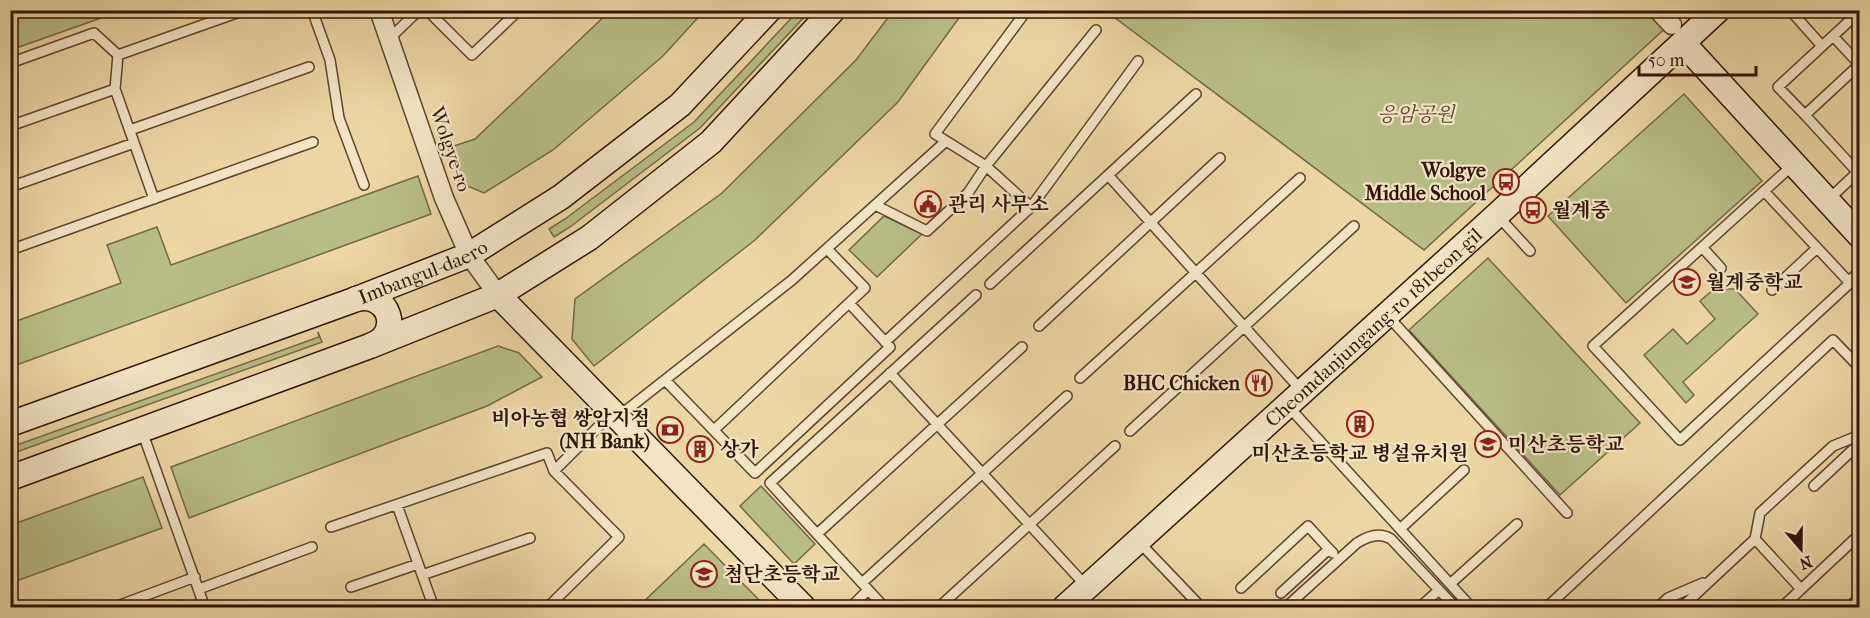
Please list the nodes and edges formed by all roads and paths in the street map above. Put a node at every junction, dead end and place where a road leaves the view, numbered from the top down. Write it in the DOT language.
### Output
graph roads {
  1 [pos="245,10"];
  2 [pos="312,10"];
  3 [pos="379,10"];
  4 [pos="419,10"];
  5 [pos="428,10"];
  6 [pos="519,10"];
  7 [pos="769,10"];
  8 [pos="833,10"];
  9 [pos="1027,10"];
  10 [pos="1658,10"];
  11 [pos="1718,10"];
  12 [pos="1790,10"];
  13 [pos="1860,11"];
  14 [pos="1096,30"];
  15 [pos="1677,34"];
  16 [pos="1833,36"];
  17 [pos="389,39"];
  18 [pos="1822,46"];
  19 [pos="118,56"];
  20 [pos="1138,61"];
  21 [pos="10,63"];
  22 [pos="1859,64"];
  23 [pos="309,67"];
  24 [pos="115,89"];
  25 [pos="1196,94"];
  26 [pos="1805,115"];
  27 [pos="10,126"];
  28 [pos="130,130"];
  29 [pos="313,142"];
  30 [pos="945,142"];
  31 [pos="134,143"];
  32 [pos="1220,158"];
  33 [pos="1794,164"];
  34 [pos="986,166"];
  35 [pos="1859,172"];
  36 [pos="1108,175"];
  37 [pos="1300,178"];
  38 [pos="364,185"];
  39 [pos="10,187"];
  40 [pos="1764,191"];
  41 [pos="154,199"];
  42 [pos="1827,201"];
  43 [pos="875,205"];
  44 [pos="1031,207"];
  45 [pos="1497,215"];
  46 [pos="1150,223"];
  47 [pos="1354,226"];
  48 [pos="1860,236"];
  49 [pos="1702,247"];
  50 [pos="1817,248"];
  51 [pos="827,249"];
  52 [pos="10,250"];
  53 [pos="1530,251"];
  54 [pos="469,255"];
  55 [pos="1721,268"];
  56 [pos="1860,271"];
  57 [pos="1196,273"];
  58 [pos="1848,282"];
  59 [pos="990,284"];
  60 [pos="1772,290"];
  61 [pos="498,295"];
  62 [pos="976,295"];
  63 [pos="354,300"];
  64 [pos="849,303"];
  65 [pos="1387,315"];
  66 [pos="1038,326"];
  67 [pos="1244,327"];
  68 [pos="885,342"];
  69 [pos="370,346"];
  70 [pos="1022,347"];
  71 [pos="1860,368"];
  72 [pos="890,373"];
  73 [pos="1080,378"];
  74 [pos="665,380"];
  75 [pos="1067,396"];
  76 [pos="1295,399"];
  77 [pos="614,415"];
  78 [pos="10,424"];
  79 [pos="938,424"];
  80 [pos="714,430"];
  81 [pos="142,431"];
  82 [pos="1130,431"];
  83 [pos="1860,435"];
  84 [pos="1860,444"];
  85 [pos="1115,446"];
  86 [pos="1464,470"];
  87 [pos="554,471"];
  88 [pos="982,473"];
  89 [pos="10,478"];
  90 [pos="1814,486"];
  91 [pos="397,505"];
  92 [pos="1567,513"];
  93 [pos="1030,524"];
  94 [pos="1517,524"];
  95 [pos="332,527"];
  96 [pos="1400,529"];
  97 [pos="817,534"];
  98 [pos="1860,534"];
  99 [pos="530,538"];
  100 [pos="1755,539"];
  101 [pos="1138,540"];
  102 [pos="312,547"];
  103 [pos="1329,549"];
  104 [pos="1339,560"];
  105 [pos="418,564"];
  106 [pos="422,575"];
  107 [pos="195,577"];
  108 [pos="1711,580"];
  109 [pos="1450,584"];
  110 [pos="865,586"];
  111 [pos="351,587"];
  112 [pos="1087,587"];
  113 [pos="1241,588"];
  114 [pos="199,589"];
  115 [pos="1801,589"];
  116 [pos="1439,590"];
  117 [pos="1281,593"];
  118 [pos="1860,597"];
  119 [pos="112,608"];
  120 [pos="206,608"];
  121 [pos="434,608"];
  122 [pos="547,608"];
  123 [pos="804,608"];
  124 [pos="850,608"];
  125 [pos="885,608"];
  126 [pos="938,608"];
  127 [pos="1064,608"];
  128 [pos="1202,608"];
  129 [pos="1285,608"];
  130 [pos="1419,608"];
  131 [pos="1455,608"];
  132 [pos="1472,608"];
  133 [pos="1546,608"];
  134 [pos="1658,608"];
  135 [pos="1681,608"];
  136 [pos="1781,608"];
  137 [pos="1848,608"];
  1 -- 19 [label="lane"];
  2 -- 38 [label="lane"];
  3 -- 17 [label="street, Wolgye-ro"];
  4 -- 17 [label="lane"];
  5 -- 6 [label="lane"];
  7 -- 54 [label="main road, Imbangul-daero"];
  8 -- 61 [label="main road"];
  9 -- 30 [label="lane"];
  10 -- 15 [label="street"];
  11 -- 15 [label="main road, Cheomdanjungang-ro 181beon-gil"];
  12 -- 18 [label="lane"];
  13 -- 16 [label="lane"];
  14 -- 34 [label="lane"];
  15 -- 33 [label="main road"];
  15 -- 45 [label="main road, Cheomdanjungang-ro 181beon-gil"];
  16 -- 18 [label="lane"];
  16 -- 22 [label="lane"];
  17 -- 54 [label="street, Wolgye-ro"];
  18 -- 26 [label="lane"];
  19 -- 21 [label="lane"];
  19 -- 24 [label="lane"];
  20 -- 44 [label="lane"];
  22 -- 26 [label="lane"];
  23 -- 28 [label="lane"];
  24 -- 27 [label="lane"];
  24 -- 28 [label="lane"];
  25 -- 36 [label="lane"];
  26 -- 35 [label="lane"];
  28 -- 31 [label="lane"];
  29 -- 41 [label="lane"];
  30 -- 34 [label="lane"];
  30 -- 43 [label="lane"];
  31 -- 39 [label="lane"];
  31 -- 41 [label="lane"];
  32 -- 46 [label="lane"];
  33 -- 40 [label="lane"];
  33 -- 42 [label="main road"];
  34 -- 43 [label="lane"];
  34 -- 44 [label="lane"];
  35 -- 42 [label="lane"];
  36 -- 46 [label="lane"];
  36 -- 59 [label="lane"];
  37 -- 57 [label="lane"];
  40 -- 49 [label="lane"];
  40 -- 50 [label="lane"];
  41 -- 52 [label="lane"];
  42 -- 48 [label="main road"];
  43 -- 51 [label="lane"];
  44 -- 68 [label="lane"];
  45 -- 53 [label="lane"];
  45 -- 65 [label="main road, Cheomdanjungang-ro 181beon-gil"];
  46 -- 57 [label="lane"];
  46 -- 66 [label="lane"];
  47 -- 67 [label="lane"];
  49 -- 55 [label="lane"];
  49 -- 58 [label="lane"];
  50 -- 58 [label="lane"];
  50 -- 60 [label="lane"];
  51 -- 64 [label="lane"];
  51 -- 74 [label="lane"];
  54 -- 61 [label="street, Wolgye-ro"];
  54 -- 63 [label="main road, Imbangul-daero"];
  56 -- 58 [label="lane"];
  57 -- 67 [label="lane"];
  57 -- 73 [label="lane"];
  61 -- 69 [label="main road"];
  61 -- 77 [label="main road"];
  62 -- 72 [label="lane"];
  63 -- 69 [label="main road"];
  63 -- 78 [label="main road, Imbangul-daero"];
  64 -- 68 [label="lane"];
  64 -- 80 [label="lane"];
  65 -- 76 [label="main road, Cheomdanjungang-ro 181beon-gil"];
  65 -- 92 [label="lane"];
  67 -- 76 [label="lane"];
  67 -- 82 [label="lane"];
  68 -- 80 [label="lane"];
  69 -- 81 [label="main road"];
  70 -- 79 [label="lane"];
  71 -- 133 [label="lane"];
  72 -- 79 [label="lane"];
  72 -- 97 [label="lane"];
  74 -- 77 [label="lane"];
  74 -- 80 [label="lane"];
  75 -- 88 [label="lane"];
  76 -- 96 [label="lane"];
  76 -- 101 [label="main road, Cheomdanjungang-ro 181beon-gil"];
  77 -- 87 [label="lane"];
  77 -- 123 [label="main road"];
  79 -- 88 [label="lane"];
  79 -- 97 [label="lane"];
  81 -- 89 [label="main road"];
  81 -- 107 [label="lane"];
  83 -- 100 [label="lane"];
  84 -- 90 [label="lane"];
  85 -- 93 [label="lane"];
  86 -- 96 [label="lane"];
  87 -- 91 [label="lane"];
  87 -- 122 [label="lane"];
  88 -- 93 [label="lane"];
  88 -- 110 [label="lane"];
  91 -- 95 [label="lane"];
  91 -- 105 [label="lane"];
  93 -- 112 [label="lane"];
  93 -- 126 [label="lane"];
  94 -- 109 [label="lane"];
  96 -- 109 [label="lane"];
  97 -- 110 [label="lane"];
  98 -- 115 [label="lane"];
  99 -- 106 [label="lane"];
  100 -- 108 [label="lane"];
  100 -- 115 [label="lane"];
  101 -- 112 [label="main road, Cheomdanjungang-ro 181beon-gil"];
  101 -- 128 [label="lane"];
  102 -- 114 [label="lane"];
  103 -- 104 [label="lane"];
  103 -- 113 [label="lane"];
  103 -- 117 [label="lane"];
  104 -- 116 [label="lane"];
  104 -- 129 [label="lane"];
  105 -- 106 [label="lane"];
  105 -- 111 [label="lane"];
  106 -- 121 [label="lane"];
  107 -- 114 [label="lane"];
  107 -- 119 [label="lane"];
  108 -- 134 [label="lane"];
  108 -- 135 [label="lane"];
  109 -- 132 [label="lane"];
  110 -- 124 [label="lane"];
  110 -- 125 [label="lane"];
  112 -- 127 [label="main road, Cheomdanjungang-ro 181beon-gil"];
  114 -- 120 [label="lane"];
  115 -- 136 [label="lane"];
  116 -- 130 [label="lane"];
  116 -- 131 [label="lane"];
  118 -- 137 [label="lane"];
}
